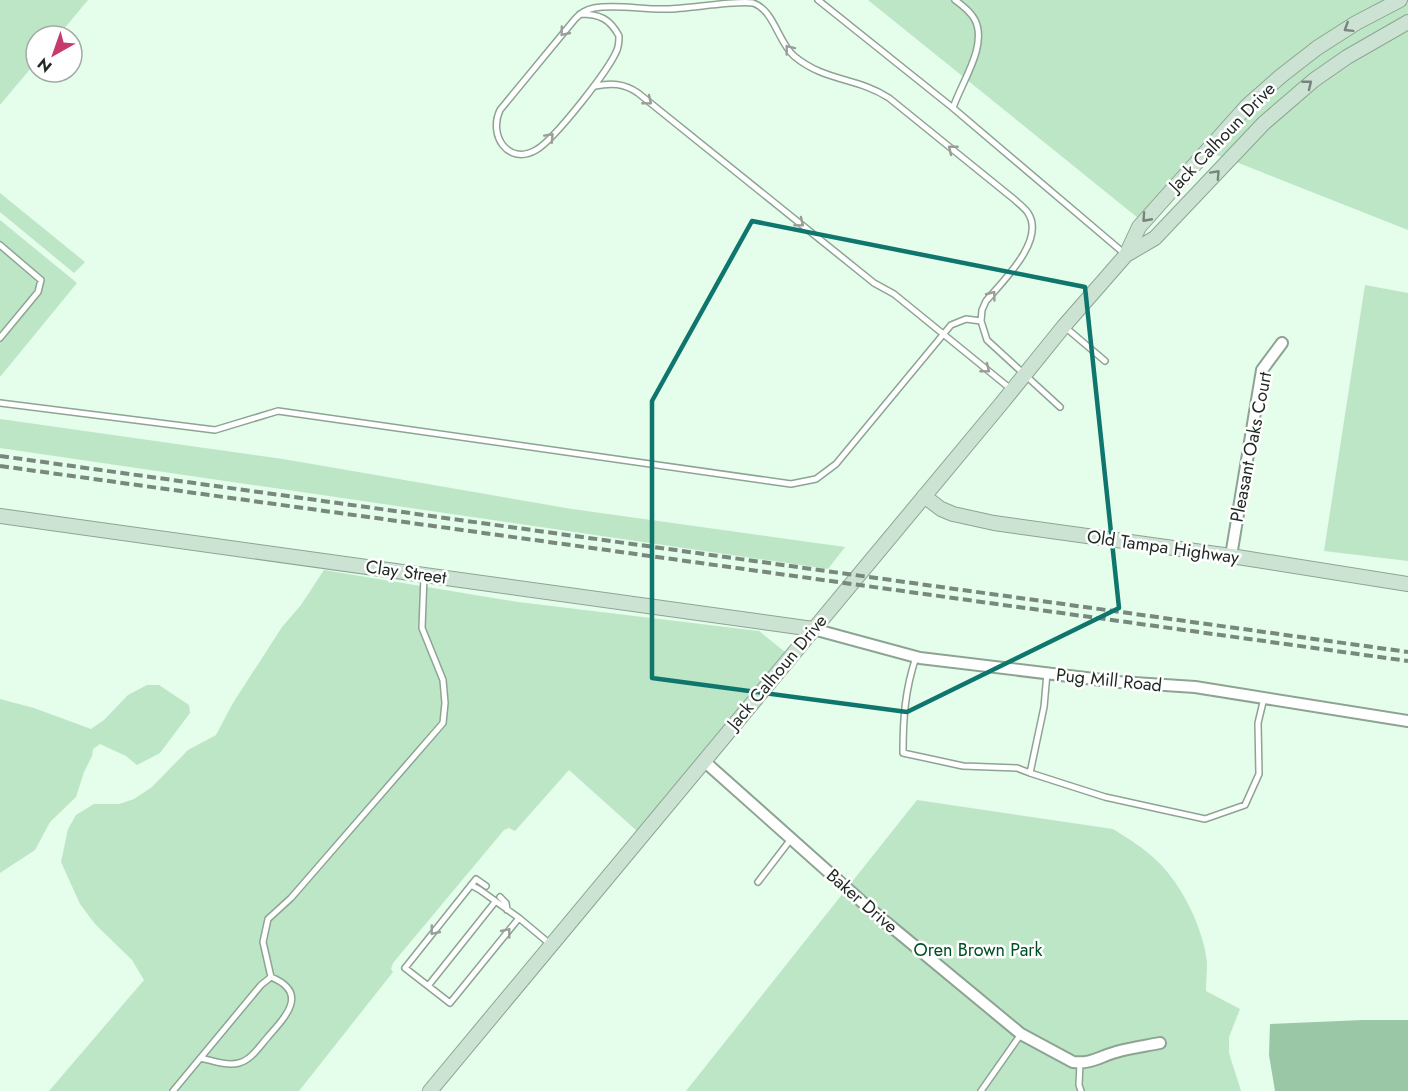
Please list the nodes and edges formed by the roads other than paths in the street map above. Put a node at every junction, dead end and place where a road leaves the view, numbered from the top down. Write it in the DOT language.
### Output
graph roads {
  1 [pos="818,0"];
  2 [pos="956,0"];
  3 [pos="1400,0"];
  4 [pos="580,14"];
  5 [pos="1408,22"];
  6 [pos="595,86"];
  7 [pos="953,108"];
  8 [pos="0,245"];
  9 [pos="1126,255"];
  10 [pos="981,321"];
  11 [pos="1064,326"];
  12 [pos="944,335"];
  13 [pos="0,338"];
  14 [pos="1282,343"];
  15 [pos="1105,361"];
  16 [pos="1025,374"];
  17 [pos="1012,390"];
  18 [pos="0,403"];
  19 [pos="1060,407"];
  20 [pos="924,496"];
  21 [pos="0,516"];
  22 [pos="1231,556"];
  23 [pos="424,574"];
  24 [pos="1408,584"];
  25 [pos="813,629"];
  26 [pos="916,657"];
  27 [pos="1047,673"];
  28 [pos="1264,698"];
  29 [pos="1408,721"];
  30 [pos="704,761"];
  31 [pos="1029,773"];
  32 [pos="791,839"];
  33 [pos="758,882"];
  34 [pos="471,885"];
  35 [pos="486,886"];
  36 [pos="498,900"];
  37 [pos="519,918"];
  38 [pos="552,945"];
  39 [pos="271,977"];
  40 [pos="428,986"];
  41 [pos="1021,1034"];
  42 [pos="1160,1043"];
  43 [pos="201,1058"];
  44 [pos="1080,1063"];
  45 [pos="173,1091"];
  46 [pos="430,1091"];
  47 [pos="981,1091"];
  48 [pos="1082,1091"];
  1 -- 7 [label="lane"];
  2 -- 7 [label="lane"];
  3 -- 9 [label="street, Jack Calhoun Drive, one-way"];
  4 -- 6 [label="lane"];
  4 -- 6 [label="lane, one-way"];
  10 -- 4 [label="lane, one-way"];
  9 -- 5 [label="street, Jack Calhoun Drive, one-way"];
  6 -- 12 [label="lane, one-way"];
  7 -- 9 [label="lane"];
  8 -- 13 [label="lane"];
  9 -- 11 [label="street, Jack Calhoun Drive"];
  10 -- 12 [label="lane"];
  10 -- 16 [label="lane"];
  11 -- 15 [label="lane"];
  11 -- 16 [label="street, Jack Calhoun Drive"];
  12 -- 17 [label="lane, one-way"];
  12 -- 18 [label="lane"];
  14 -- 22 [label="street, Pleasant Oaks Court"];
  16 -- 17 [label="street, Jack Calhoun Drive"];
  16 -- 19 [label="lane"];
  17 -- 20 [label="street, Jack Calhoun Drive"];
  20 -- 22 [label="street, Old Tampa Highway"];
  20 -- 25 [label="street, Jack Calhoun Drive"];
  21 -- 23 [label="street, Clay Street"];
  22 -- 24 [label="street, Old Tampa Highway"];
  23 -- 25 [label="street, Clay Street"];
  23 -- 39 [label="lane"];
  25 -- 26 [label="street, Pug Mill Road"];
  25 -- 30 [label="street, Jack Calhoun Drive"];
  26 -- 27 [label="street, Pug Mill Road"];
  26 -- 31 [label="lane"];
  27 -- 28 [label="street, Pug Mill Road"];
  27 -- 31 [label="lane"];
  28 -- 29 [label="street, Pug Mill Road"];
  28 -- 31 [label="lane"];
  30 -- 32 [label="street, Baker Drive"];
  30 -- 38 [label="street, Jack Calhoun Drive"];
  32 -- 33 [label="lane"];
  32 -- 41 [label="street, Baker Drive"];
  34 -- 35 [label="lane"];
  34 -- 36 [label="lane"];
  34 -- 40 [label="lane, one-way"];
  36 -- 37 [label="lane"];
  36 -- 40 [label="lane"];
  37 -- 38 [label="lane"];
  40 -- 37 [label="lane, one-way"];
  38 -- 46 [label="street, Jack Calhoun Drive"];
  39 -- 43 [label="lane"];
  39 -- 43 [label="lane"];
  41 -- 44 [label="street, Baker Drive"];
  41 -- 47 [label="lane"];
  42 -- 44 [label="street"];
  43 -- 45 [label="lane"];
  44 -- 48 [label="lane"];
}
